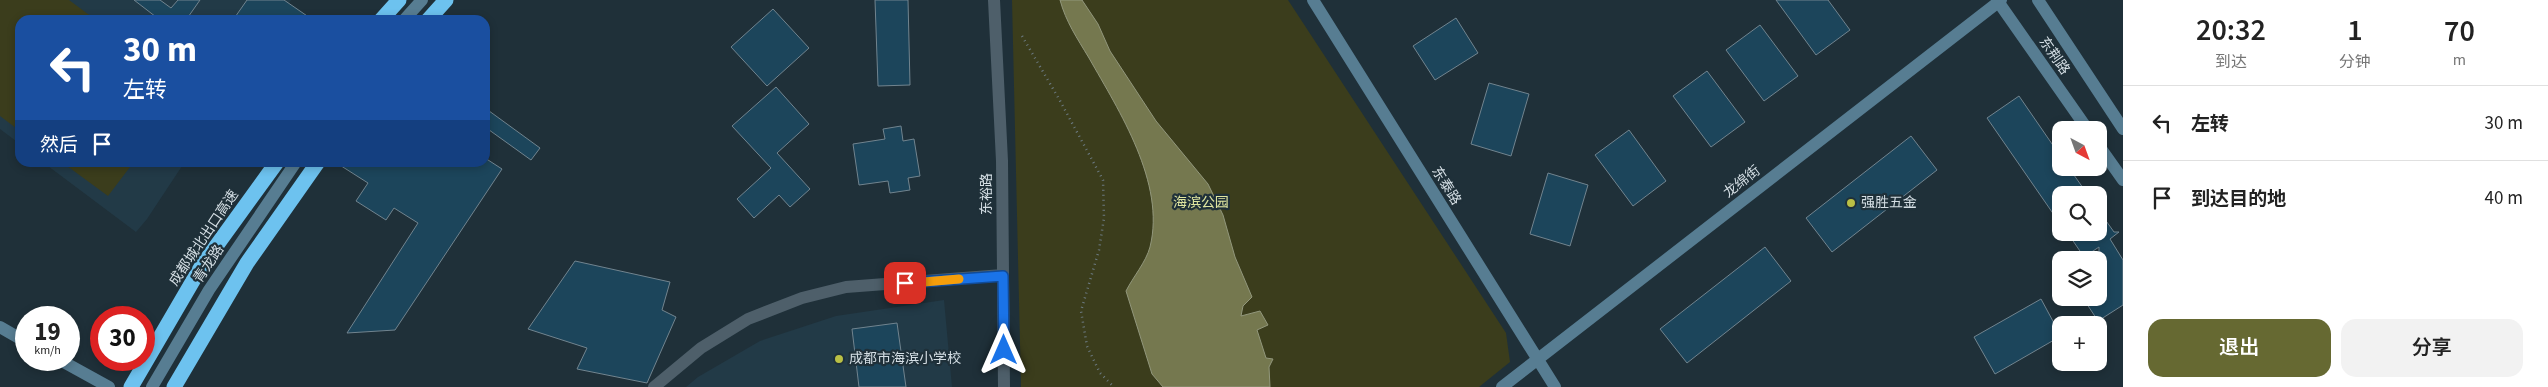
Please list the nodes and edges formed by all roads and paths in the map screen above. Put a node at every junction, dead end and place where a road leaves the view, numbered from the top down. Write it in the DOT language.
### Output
graph roads {
  1 [pos="399,0"];
  2 [pos="422,0"];
  3 [pos="446,0"];
  4 [pos="994,0"];
  5 [pos="1313,0"];
  6 [pos="2038,0"];
  7 [pos="1999,1"];
  8 [pos="386,15"];
  9 [pos="408,15"];
  10 [pos="432,15"];
  11 [pos="1022,36"];
  12 [pos="2082,121"];
  13 [pos="2123,130"];
  14 [pos="2108,159"];
  15 [pos="273,167"];
  16 [pos="293,167"];
  17 [pos="314,167"];
  18 [pos="2123,180"];
  19 [pos="1003,276"];
  20 [pos="0,327"];
  21 [pos="15,336"];
  22 [pos="1537,360"];
  23 [pos="80,371"];
  24 [pos="109,387"];
  25 [pos="131,387"];
  26 [pos="152,387"];
  27 [pos="174,387"];
  28 [pos="654,387"];
  29 [pos="1004,387"];
  30 [pos="1114,387"];
  31 [pos="1502,387"];
  32 [pos="1555,387"];
  1 -- 8 [label="highway"];
  2 -- 9 [label="street"];
  3 -- 10 [label="highway"];
  4 -- 19 [label="street, 东裕路"];
  5 -- 22 [label="street, 东泰路"];
  6 -- 13 [label="street, 东荆路"];
  7 -- 12 [label="street, 东荆路"];
  7 -- 22 [label="street, 龙绵街"];
  11 -- 30 [label="path"];
  14 -- 18 [label="street"];
  15 -- 25 [label="highway, 成都城北出口高速"];
  16 -- 26 [label="street, 青龙路"];
  17 -- 27 [label="highway"];
  19 -- 28 [label="street"];
  19 -- 29 [label="street, 东裕路"];
  20 -- 21 [label="street"];
  22 -- 31 [label="street, 龙绵街"];
  22 -- 32 [label="street, 东泰路"];
  23 -- 24 [label="street"];
}
